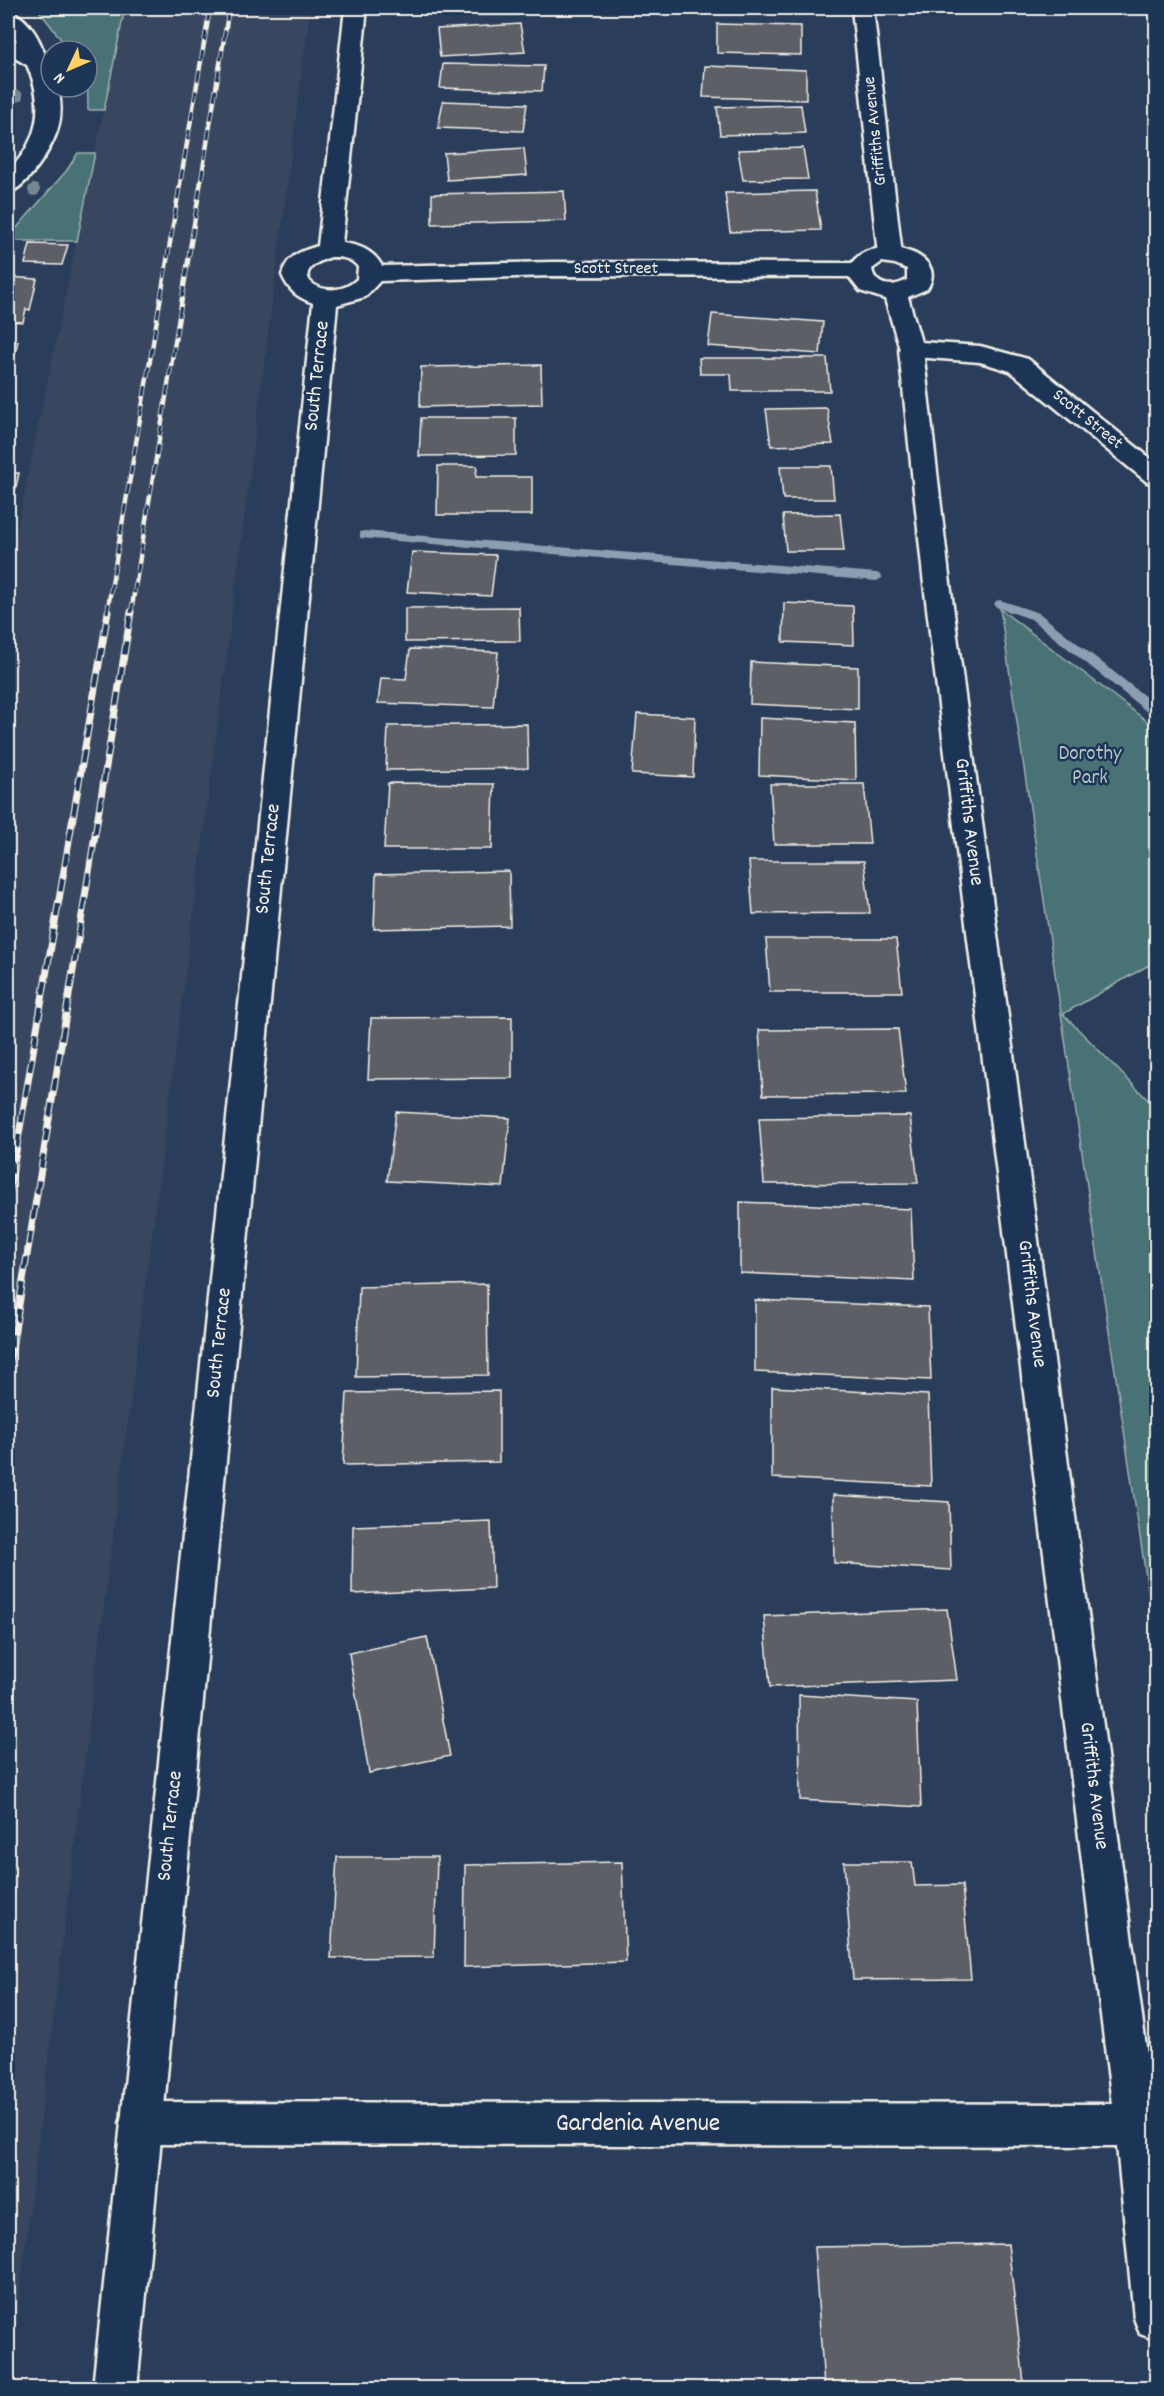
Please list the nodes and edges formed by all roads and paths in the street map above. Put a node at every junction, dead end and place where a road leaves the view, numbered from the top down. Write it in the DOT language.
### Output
graph roads {
  1 [pos="356,8"];
  2 [pos="862,8"];
  3 [pos="8,17"];
  4 [pos="8,45"];
  5 [pos="36,61"];
  6 [pos="8,186"];
  7 [pos="329,250"];
  8 [pos="890,255"];
  9 [pos="860,270"];
  10 [pos="372,274"];
  11 [pos="895,293"];
  12 [pos="326,298"];
  13 [pos="911,350"];
  14 [pos="1156,476"];
  15 [pos="141,2122"];
  16 [pos="1136,2125"];
  17 [pos="1156,2318"];
  18 [pos="115,2388"];
  1 -- 7 [label="street"];
  2 -- 8 [label="street, Griffiths Avenue"];
  3 -- 5 [label="street"];
  4 -- 5 [label="street"];
  5 -- 6 [label="street"];
  7 -- 10 [label="street"];
  7 -- 12 [label="street"];
  8 -- 9 [label="street"];
  8 -- 11 [label="street"];
  9 -- 10 [label="street, Scott Street"];
  9 -- 11 [label="street"];
  10 -- 12 [label="street"];
  11 -- 13 [label="street, Griffiths Avenue"];
  12 -- 15 [label="street, South Terrace"];
  13 -- 14 [label="street, Scott Street"];
  13 -- 16 [label="street, Griffiths Avenue"];
  15 -- 16 [label="street, Gardenia Avenue"];
  15 -- 18 [label="street, South Terrace"];
  16 -- 17 [label="street, Griffiths Avenue"];
}
